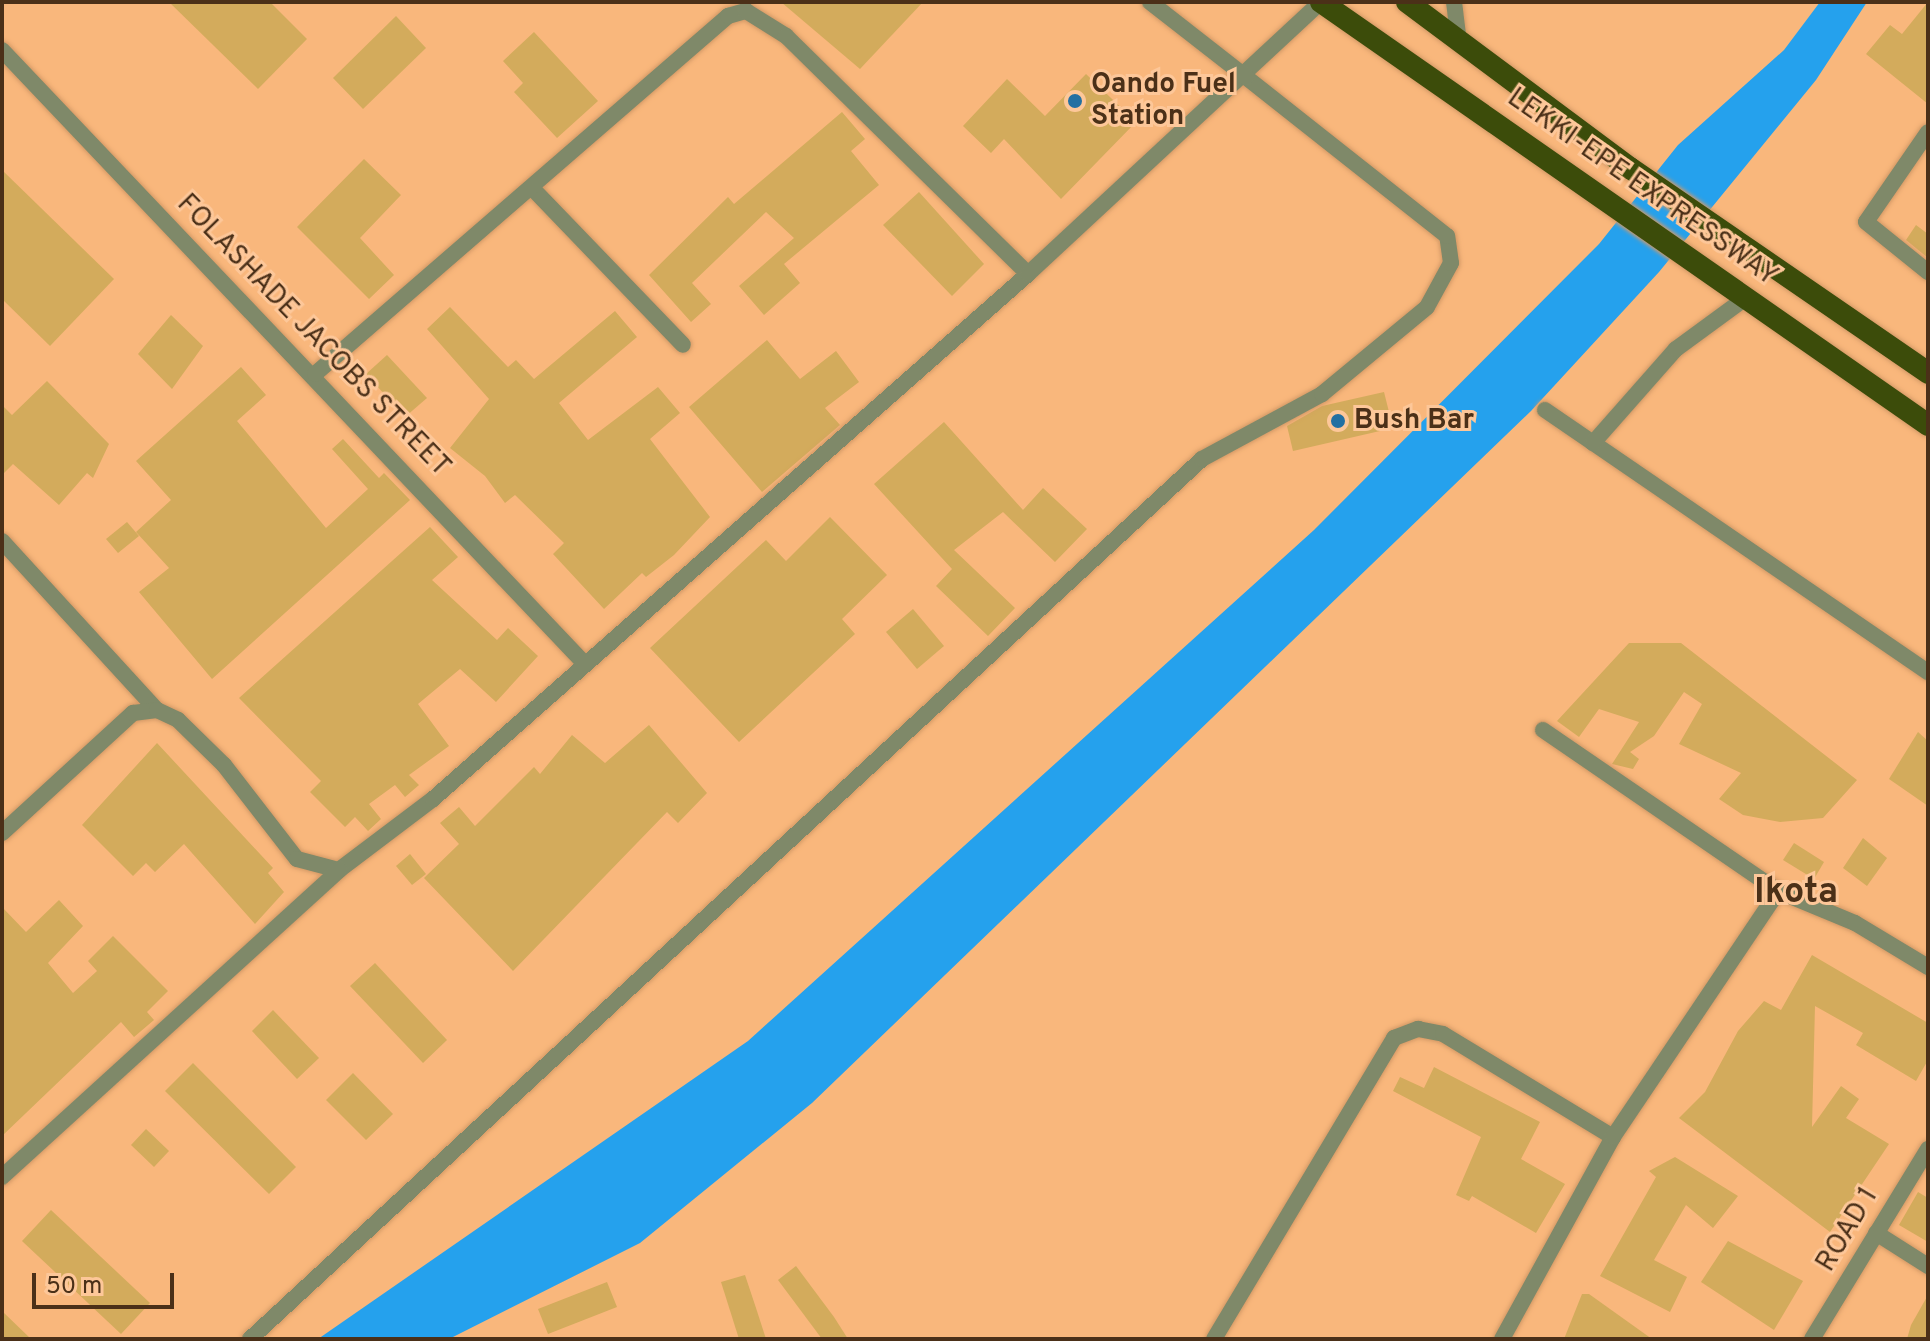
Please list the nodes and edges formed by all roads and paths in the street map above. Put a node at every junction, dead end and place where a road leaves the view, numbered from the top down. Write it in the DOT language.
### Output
graph roads {
  1 [pos="1150,2"];
  2 [pos="1321,2"];
  3 [pos="1407,2"];
  4 [pos="1454,2"];
  5 [pos="1458,37"];
  6 [pos="2,50"];
  7 [pos="1246,77"];
  8 [pos="1928,132"];
  9 [pos="533,189"];
  10 [pos="1928,272"];
  11 [pos="1028,274"];
  12 [pos="1747,297"];
  13 [pos="683,345"];
  14 [pos="1928,373"];
  15 [pos="315,374"];
  16 [pos="1545,410"];
  17 [pos="1928,425"];
  18 [pos="1593,443"];
  19 [pos="2,541"];
  20 [pos="583,662"];
  21 [pos="1928,672"];
  22 [pos="157,710"];
  23 [pos="1543,730"];
  24 [pos="2,833"];
  25 [pos="339,870"];
  26 [pos="1778,891"];
  27 [pos="1928,967"];
  28 [pos="1613,1137"];
  29 [pos="1928,1149"];
  30 [pos="2,1177"];
  31 [pos="1876,1233"];
  32 [pos="1928,1266"];
  33 [pos="250,1339"];
  34 [pos="1214,1339"];
  35 [pos="1502,1339"];
  36 [pos="1812,1339"];
  1 -- 7 [label="street"];
  2 -- 7 [label="street"];
  2 -- 12 [label="highway, LEKKI-EPE EXPRESSWAY"];
  3 -- 5 [label="highway, LEKKI-EPE EXPRESSWAY"];
  4 -- 5 [label="street"];
  5 -- 14 [label="highway, LEKKI-EPE EXPRESSWAY"];
  6 -- 15 [label="street, FOLASHADE JACOBS STREET"];
  7 -- 11 [label="street"];
  7 -- 33 [label="street"];
  8 -- 10 [label="street"];
  9 -- 11 [label="street"];
  9 -- 13 [label="street"];
  9 -- 15 [label="street"];
  11 -- 20 [label="street"];
  12 -- 17 [label="highway, LEKKI-EPE EXPRESSWAY"];
  12 -- 18 [label="street"];
  15 -- 20 [label="street, FOLASHADE JACOBS STREET"];
  16 -- 18 [label="street"];
  18 -- 21 [label="street"];
  19 -- 22 [label="street"];
  20 -- 25 [label="street"];
  22 -- 24 [label="street"];
  22 -- 25 [label="street"];
  23 -- 26 [label="street"];
  25 -- 30 [label="street"];
  26 -- 27 [label="street"];
  26 -- 28 [label="street"];
  28 -- 34 [label="street"];
  28 -- 35 [label="street"];
  29 -- 31 [label="street, ROAD 1"];
  31 -- 32 [label="street"];
  31 -- 36 [label="street, ROAD 1"];
}
